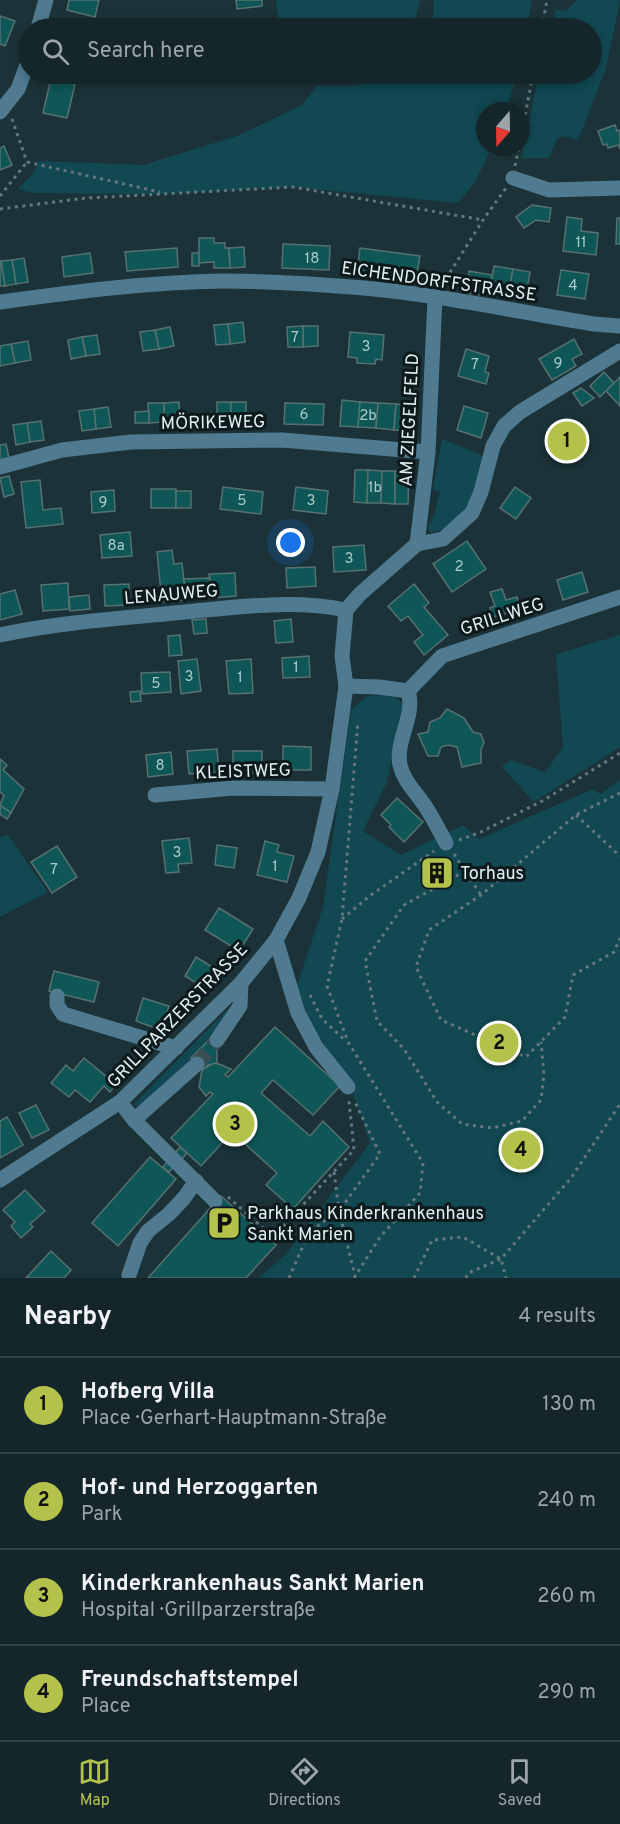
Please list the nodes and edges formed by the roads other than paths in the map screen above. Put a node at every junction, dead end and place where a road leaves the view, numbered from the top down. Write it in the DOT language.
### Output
graph roads {
  1 [pos="46,0"];
  2 [pos="41,18"];
  3 [pos="20,84"];
  4 [pos="4,109"];
  5 [pos="513,178"];
  6 [pos="620,188"];
  7 [pos="435,298"];
  8 [pos="0,302"];
  9 [pos="620,326"];
  10 [pos="620,351"];
  11 [pos="428,452"];
  12 [pos="0,467"];
  13 [pos="417,544"];
  14 [pos="620,597"];
  15 [pos="345,610"];
  16 [pos="0,635"];
  17 [pos="346,687"];
  18 [pos="408,691"];
  19 [pos="332,789"];
  20 [pos="155,795"];
  21 [pos="446,843"];
  22 [pos="276,940"];
  23 [pos="241,983"];
  24 [pos="57,996"];
  25 [pos="217,1040"];
  26 [pos="176,1048"];
  27 [pos="203,1062"];
  28 [pos="348,1088"];
  29 [pos="120,1102"];
  30 [pos="134,1120"];
  31 [pos="0,1180"];
  32 [pos="195,1180"];
  33 [pos="217,1196"];
  34 [pos="129,1275"];
  1 -- 2 [label="street"];
  3 -- 4 [label="street"];
  5 -- 6 [label="street"];
  7 -- 8 [label="street, EICHENDORFFSTRASSE"];
  7 -- 9 [label="street, EICHENDORFFSTRASSE"];
  7 -- 11 [label="street, AM ZIEGELFELD"];
  10 -- 13 [label="street"];
  11 -- 12 [label="street, MÖRIKEWEG"];
  11 -- 13 [label="street, AM ZIEGELFELD"];
  13 -- 15 [label="street"];
  14 -- 18 [label="street, GRILLWEG"];
  15 -- 16 [label="street, LENAUWEG"];
  15 -- 17 [label="street, GRILLPARZERSTRASSE"];
  17 -- 18 [label="street"];
  17 -- 19 [label="street, GRILLPARZERSTRASSE"];
  18 -- 21 [label="street"];
  19 -- 20 [label="street, KLEISTWEG"];
  19 -- 22 [label="street, GRILLPARZERSTRASSE"];
  22 -- 23 [label="street, GRILLPARZERSTRASSE"];
  22 -- 28 [label="street"];
  23 -- 25 [label="street"];
  23 -- 26 [label="street, GRILLPARZERSTRASSE"];
  24 -- 26 [label="street"];
  26 -- 29 [label="street, GRILLPARZERSTRASSE"];
  27 -- 30 [label="street"];
  29 -- 30 [label="street"];
  29 -- 31 [label="street, GRILLPARZERSTRASSE"];
  30 -- 32 [label="street"];
  32 -- 33 [label="street"];
  32 -- 34 [label="street"];
}
